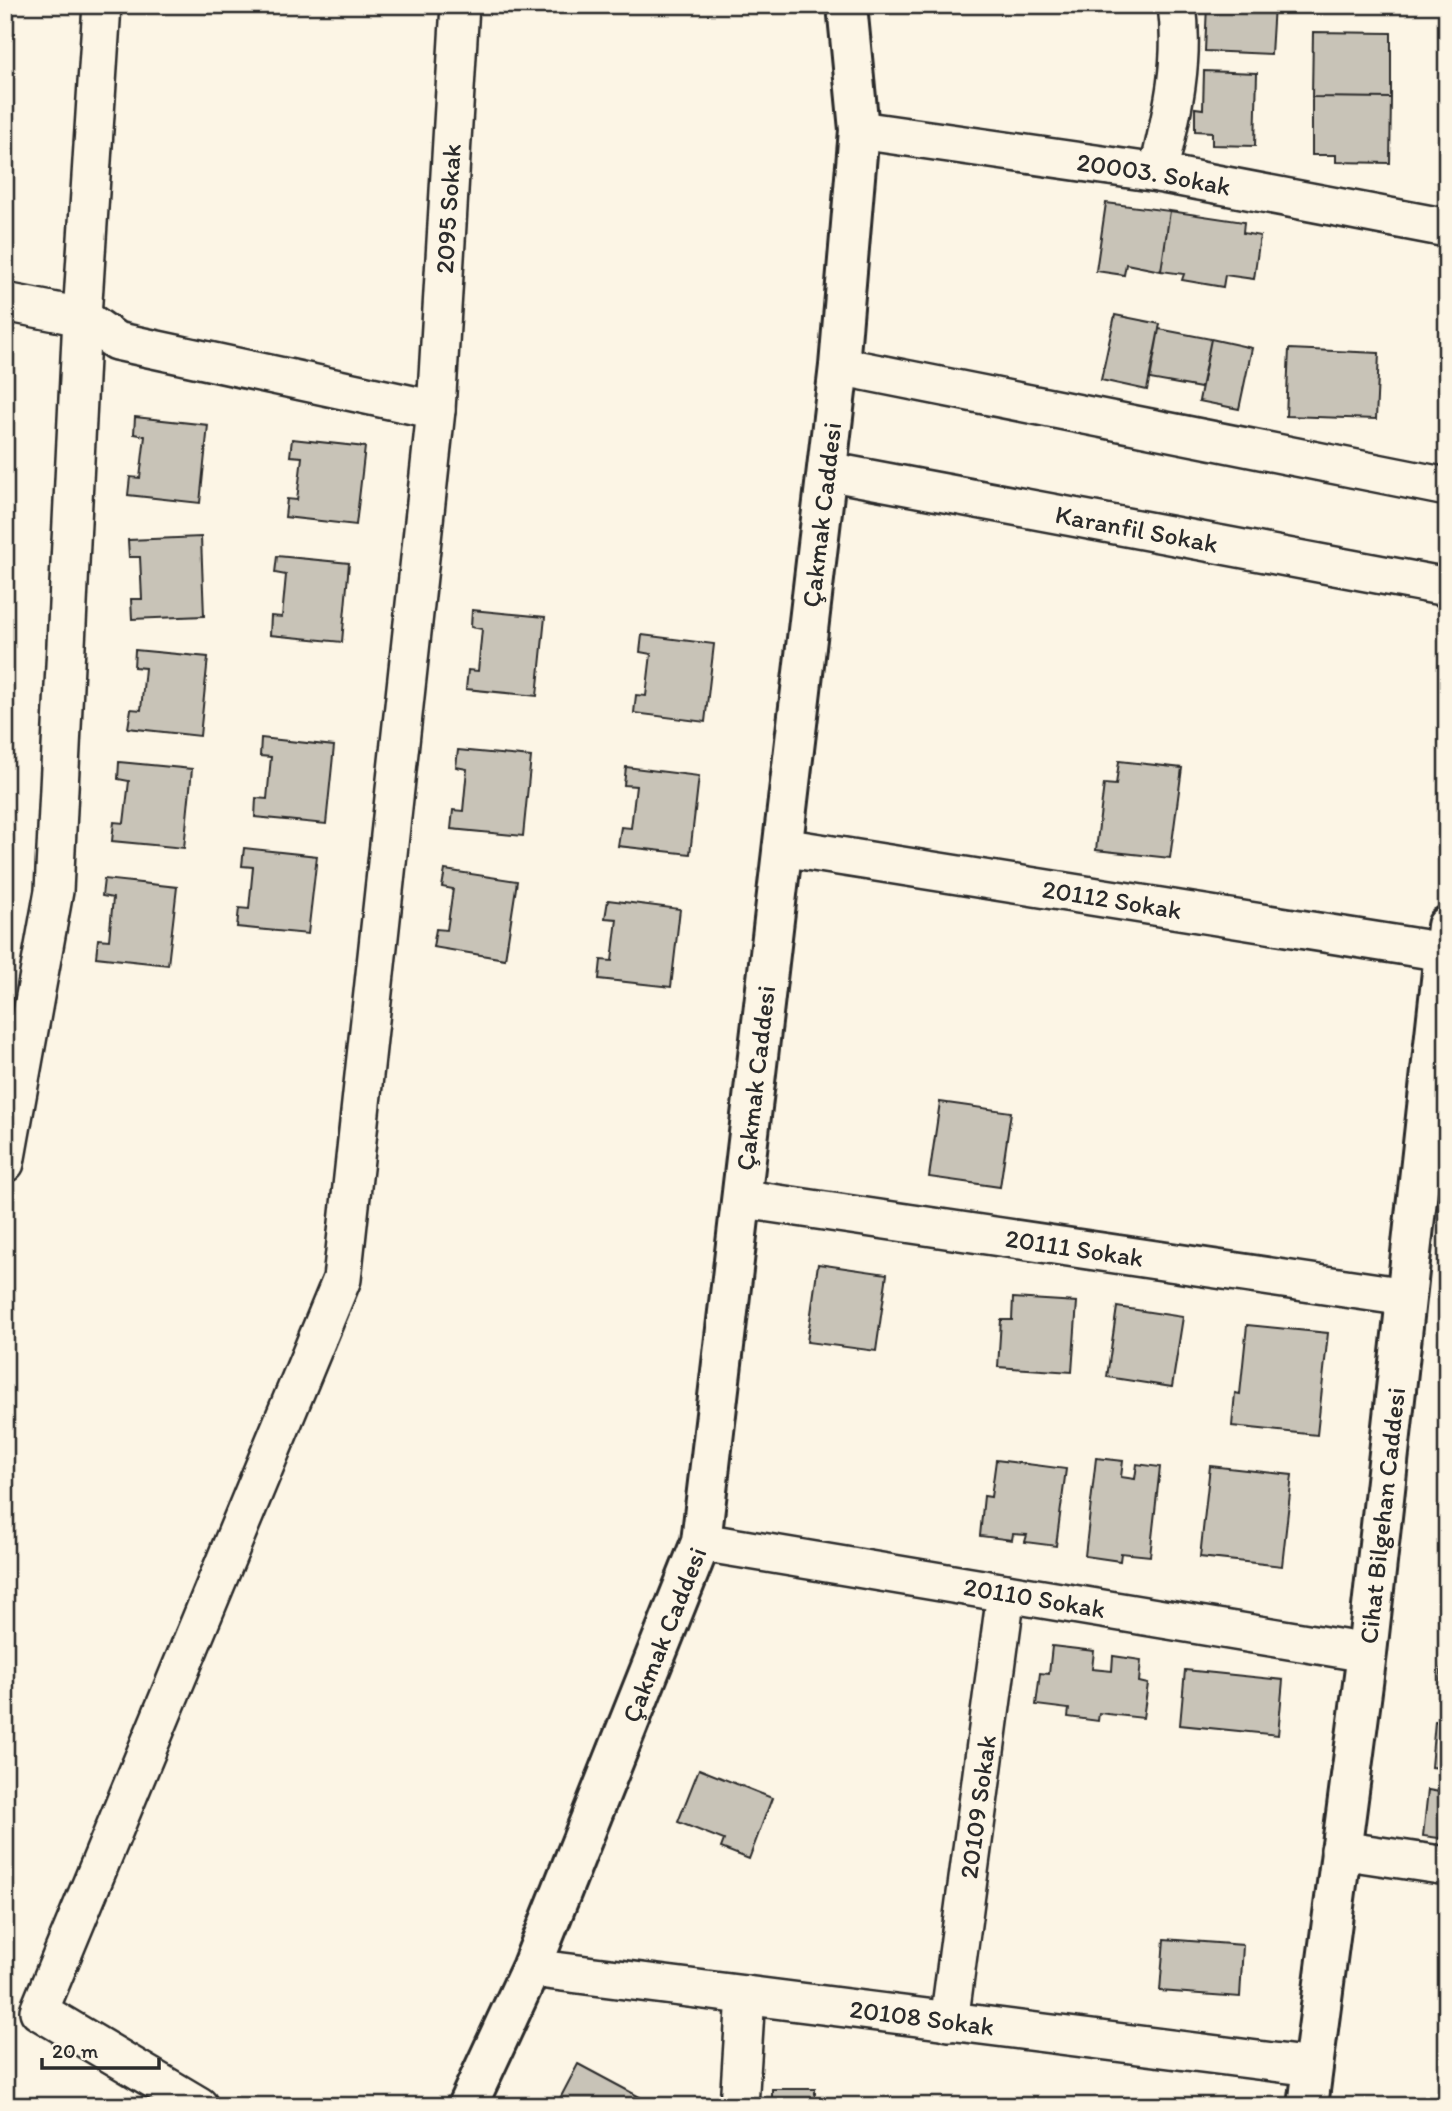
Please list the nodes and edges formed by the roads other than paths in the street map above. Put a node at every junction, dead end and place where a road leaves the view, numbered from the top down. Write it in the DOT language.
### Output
graph roads {
  1 [pos="102,5"];
  2 [pos="460,5"];
  3 [pos="847,5"];
  4 [pos="1177,5"];
  5 [pos="859,130"];
  6 [pos="1158,173"];
  7 [pos="1447,228"];
  8 [pos="5,302"];
  9 [pos="82,317"];
  10 [pos="839,366"];
  11 [pos="436,410"];
  12 [pos="827,471"];
  13 [pos="1447,487"];
  14 [pos="1447,587"];
  15 [pos="782,847"];
  16 [pos="1445,939"];
  17 [pos="5,1163"];
  18 [pos="744,1199"];
  19 [pos="1406,1297"];
  20 [pos="701,1542"];
  21 [pos="1006,1592"];
  22 [pos="1367,1653"];
  23 [pos="1340,1850"];
  24 [pos="1447,1866"];
  25 [pos="531,1968"];
  26 [pos="746,1995"];
  27 [pos="949,2022"];
  28 [pos="1313,2067"];
  29 [pos="735,2099"];
  30 [pos="199,2106"];
  31 [pos="467,2106"];
  32 [pos="1308,2106"];
  1 -- 9 [label="street"];
  2 -- 11 [label="street, 2095 Sokak"];
  3 -- 5 [label="main road, Çakmak Caddesi"];
  4 -- 6 [label="street"];
  5 -- 6 [label="street, 20003. Sokak"];
  5 -- 10 [label="main road, Çakmak Caddesi"];
  6 -- 7 [label="street, 20003. Sokak"];
  8 -- 9 [label="street"];
  9 -- 11 [label="street"];
  9 -- 17 [label="street"];
  10 -- 12 [label="main road, Çakmak Caddesi"];
  10 -- 13 [label="street"];
  11 -- 30 [label="street, 2095 Sokak"];
  12 -- 14 [label="street, Karanfil Sokak"];
  12 -- 15 [label="main road, Çakmak Caddesi"];
  15 -- 16 [label="street, 20112 Sokak"];
  15 -- 18 [label="main road, Çakmak Caddesi"];
  16 -- 19 [label="main road, Cihat Bilgehan Caddesi"];
  18 -- 19 [label="street, 20111 Sokak"];
  18 -- 20 [label="main road, Çakmak Caddesi"];
  19 -- 22 [label="main road, Cihat Bilgehan Caddesi"];
  20 -- 21 [label="street, 20110 Sokak"];
  20 -- 25 [label="main road, Çakmak Caddesi"];
  21 -- 22 [label="street, 20110 Sokak"];
  21 -- 27 [label="street, 20109 Sokak"];
  22 -- 23 [label="main road, Cihat Bilgehan Caddesi"];
  23 -- 24 [label="street"];
  23 -- 28 [label="main road, Cihat Bilgehan Caddesi"];
  25 -- 26 [label="street, 20108 Sokak"];
  25 -- 31 [label="main road, Çakmak Caddesi"];
  26 -- 27 [label="street, 20108 Sokak"];
  26 -- 29 [label="street"];
  27 -- 28 [label="street, 20108 Sokak"];
  28 -- 32 [label="main road, Cihat Bilgehan Caddesi"];
}
